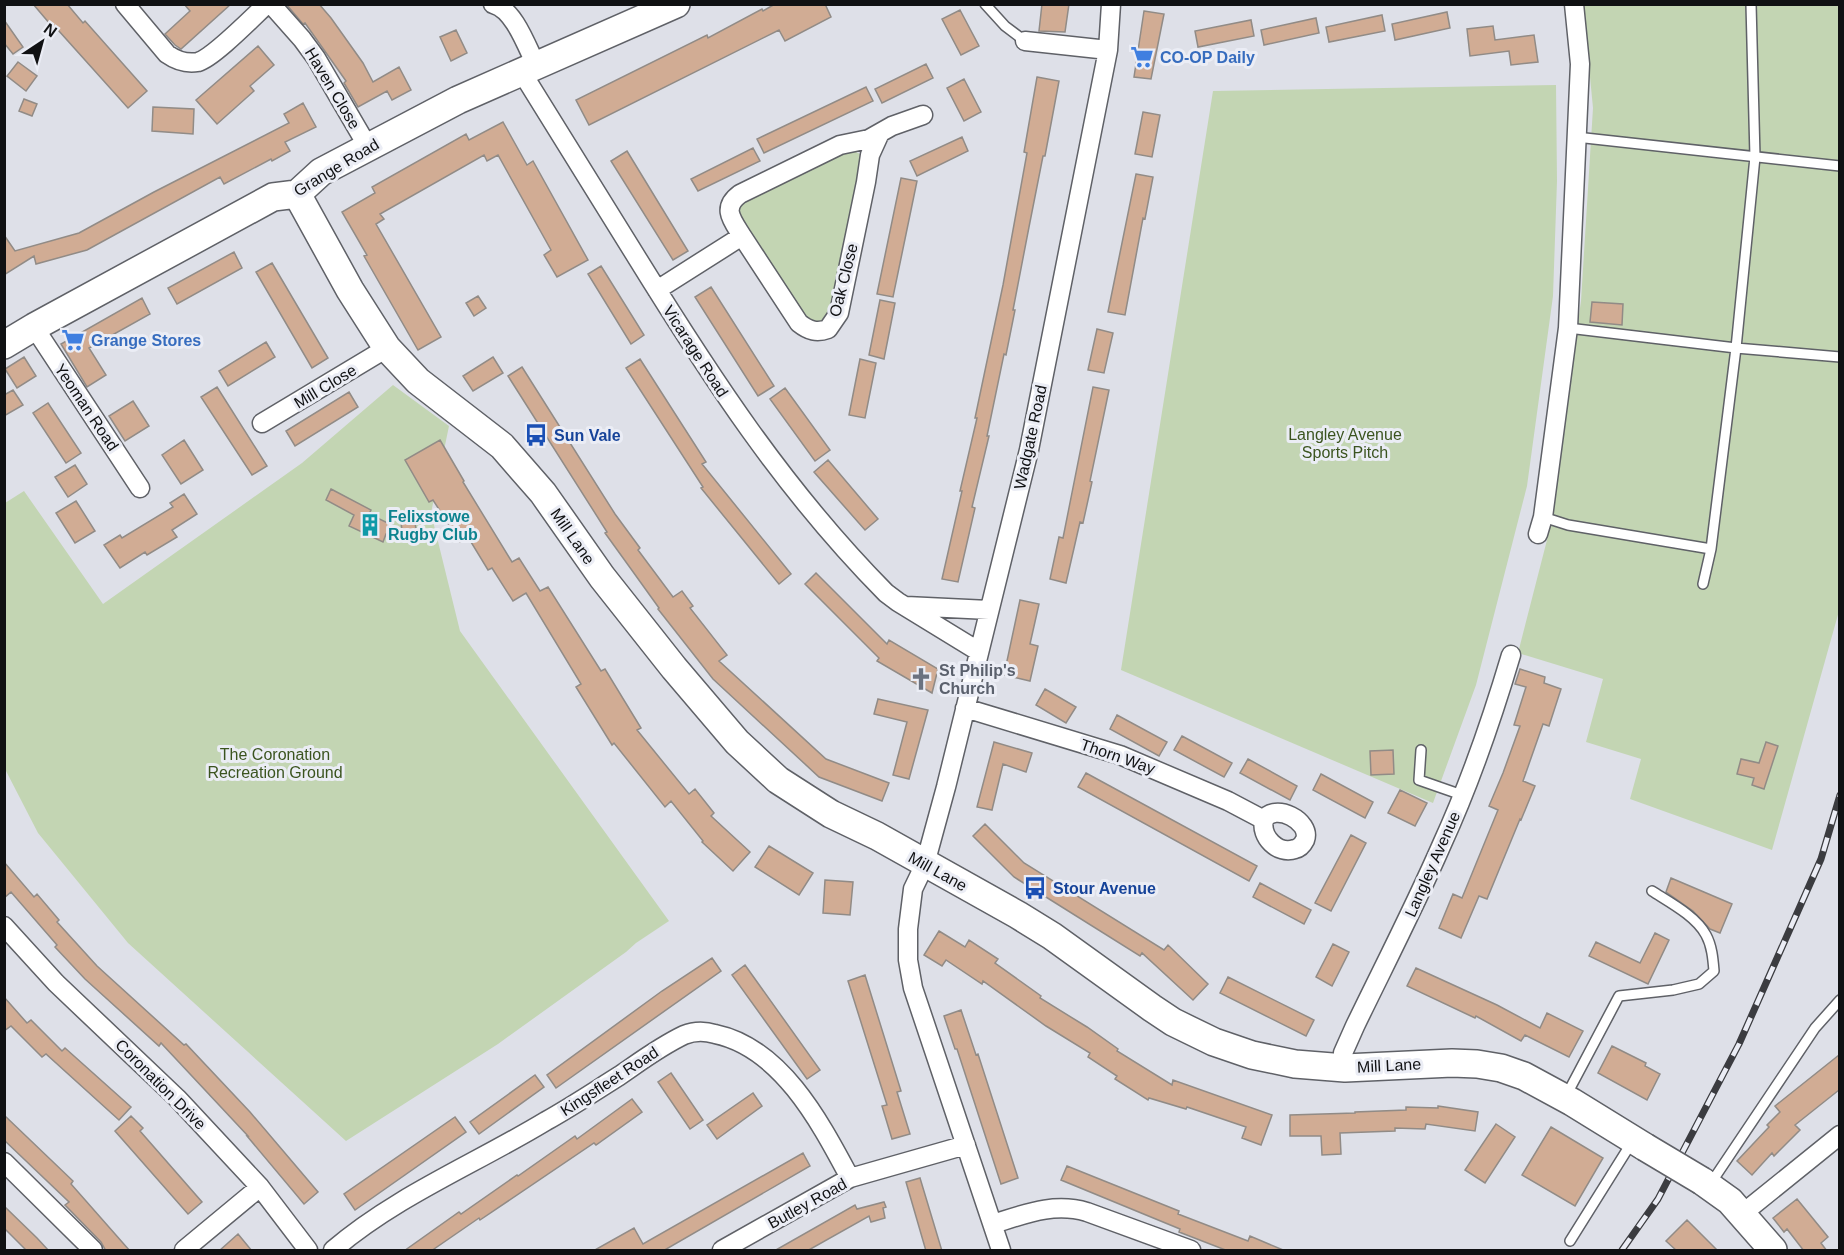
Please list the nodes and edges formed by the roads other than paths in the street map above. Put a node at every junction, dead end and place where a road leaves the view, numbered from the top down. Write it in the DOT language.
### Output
graph roads {
  1 [pos="124,4"];
  2 [pos="269,4"];
  3 [pos="493,4"];
  4 [pos="985,4"];
  5 [pos="1111,4"];
  6 [pos="1574,4"];
  7 [pos="1751,4"];
  8 [pos="663,7"];
  9 [pos="1025,41"];
  10 [pos="1108,50"];
  11 [pos="528,68"];
  12 [pos="923,115"];
  13 [pos="880,133"];
  14 [pos="1576,137"];
  15 [pos="368,147"];
  16 [pos="1755,157"];
  17 [pos="1839,166"];
  18 [pos="297,194"];
  19 [pos="742,236"];
  20 [pos="657,290"];
  21 [pos="34,327"];
  22 [pos="1568,328"];
  23 [pos="4,345"];
  24 [pos="387,348"];
  25 [pos="1736,348"];
  26 [pos="1839,357"];
  27 [pos="262,423"];
  28 [pos="140,488"];
  29 [pos="1540,526"];
  30 [pos="1711,549"];
  31 [pos="1703,584"];
  32 [pos="904,606"];
  33 [pos="989,610"];
  34 [pos="978,651"];
  35 [pos="1511,655"];
  36 [pos="965,708"];
  37 [pos="1422,750"];
  38 [pos="1462,795"];
  39 [pos="1264,820"];
  40 [pos="925,864"];
  41 [pos="1652,891"];
  42 [pos="4,926"];
  43 [pos="1839,1000"];
  44 [pos="1345,1068"];
  45 [pos="1565,1098"];
  46 [pos="1839,1135"];
  47 [pos="1639,1143"];
  48 [pos="966,1145"];
  49 [pos="4,1161"];
  50 [pos="850,1178"];
  51 [pos="1706,1183"];
  52 [pos="260,1187"];
  53 [pos="1742,1214"];
  54 [pos="993,1224"];
  55 [pos="1570,1241"];
  56 [pos="93,1251"];
  57 [pos="184,1251"];
  58 [pos="308,1251"];
  59 [pos="333,1251"];
  60 [pos="722,1251"];
  61 [pos="1001,1251"];
  62 [pos="1191,1251"];
  63 [pos="1773,1251"];
  1 -- 2 [label="street, Haven Close"];
  2 -- 15 [label="street, Haven Close"];
  3 -- 11 [label="street, Vicarage Road"];
  4 -- 9 [label="lane"];
  5 -- 10 [label="street, Wadgate Road"];
  6 -- 14 [label="street"];
  7 -- 16 [label="lane"];
  8 -- 11 [label="street, Grange Road"];
  9 -- 10 [label="street"];
  10 -- 33 [label="street, Wadgate Road"];
  11 -- 15 [label="street, Grange Road"];
  11 -- 20 [label="street, Vicarage Road"];
  12 -- 13 [label="street, Oak Close"];
  13 -- 19 [label="street, Oak Close"];
  13 -- 19 [label="street, Oak Close"];
  14 -- 16 [label="lane"];
  14 -- 22 [label="street"];
  15 -- 18 [label="street, Grange Road"];
  16 -- 17 [label="lane"];
  16 -- 25 [label="lane"];
  18 -- 21 [label="street, Grange Road"];
  18 -- 24 [label="street, Mill Lane"];
  19 -- 20 [label="street"];
  20 -- 32 [label="street, Vicarage Road"];
  21 -- 23 [label="street, Grange Road"];
  21 -- 28 [label="street, Yeoman Road"];
  22 -- 25 [label="lane"];
  22 -- 29 [label="street"];
  24 -- 27 [label="street, Mill Close"];
  24 -- 40 [label="street, Mill Lane"];
  25 -- 26 [label="lane"];
  25 -- 30 [label="lane"];
  29 -- 30 [label="lane"];
  30 -- 31 [label="lane"];
  32 -- 33 [label="street"];
  32 -- 34 [label="street, Vicarage Road"];
  33 -- 34 [label="street, Wadgate Road"];
  34 -- 36 [label="street, Wadgate Road"];
  35 -- 38 [label="street, Langley Avenue"];
  36 -- 39 [label="street, Thorn Way"];
  36 -- 40 [label="street, Wadgate Road"];
  37 -- 38 [label="lane"];
  38 -- 44 [label="street, Langley Avenue"];
  40 -- 44 [label="street, Mill Lane"];
  40 -- 48 [label="street"];
  41 -- 45 [label="lane"];
  42 -- 52 [label="street, Coronation Drive"];
  43 -- 51 [label="lane"];
  44 -- 45 [label="street, Mill Lane"];
  45 -- 47 [label="street, Mill Lane"];
  46 -- 53 [label="street"];
  47 -- 51 [label="street, Mill Lane, bridge"];
  47 -- 55 [label="lane"];
  48 -- 50 [label="street, Butley Road"];
  48 -- 54 [label="street"];
  49 -- 56 [label="street"];
  50 -- 59 [label="street, Kingsfleet Road"];
  50 -- 60 [label="street, Butley Road"];
  51 -- 53 [label="street, Mill Lane"];
  52 -- 57 [label="street"];
  52 -- 58 [label="street, Coronation Drive"];
  53 -- 63 [label="street, Mill Lane"];
  54 -- 61 [label="street"];
  54 -- 62 [label="street"];
}
